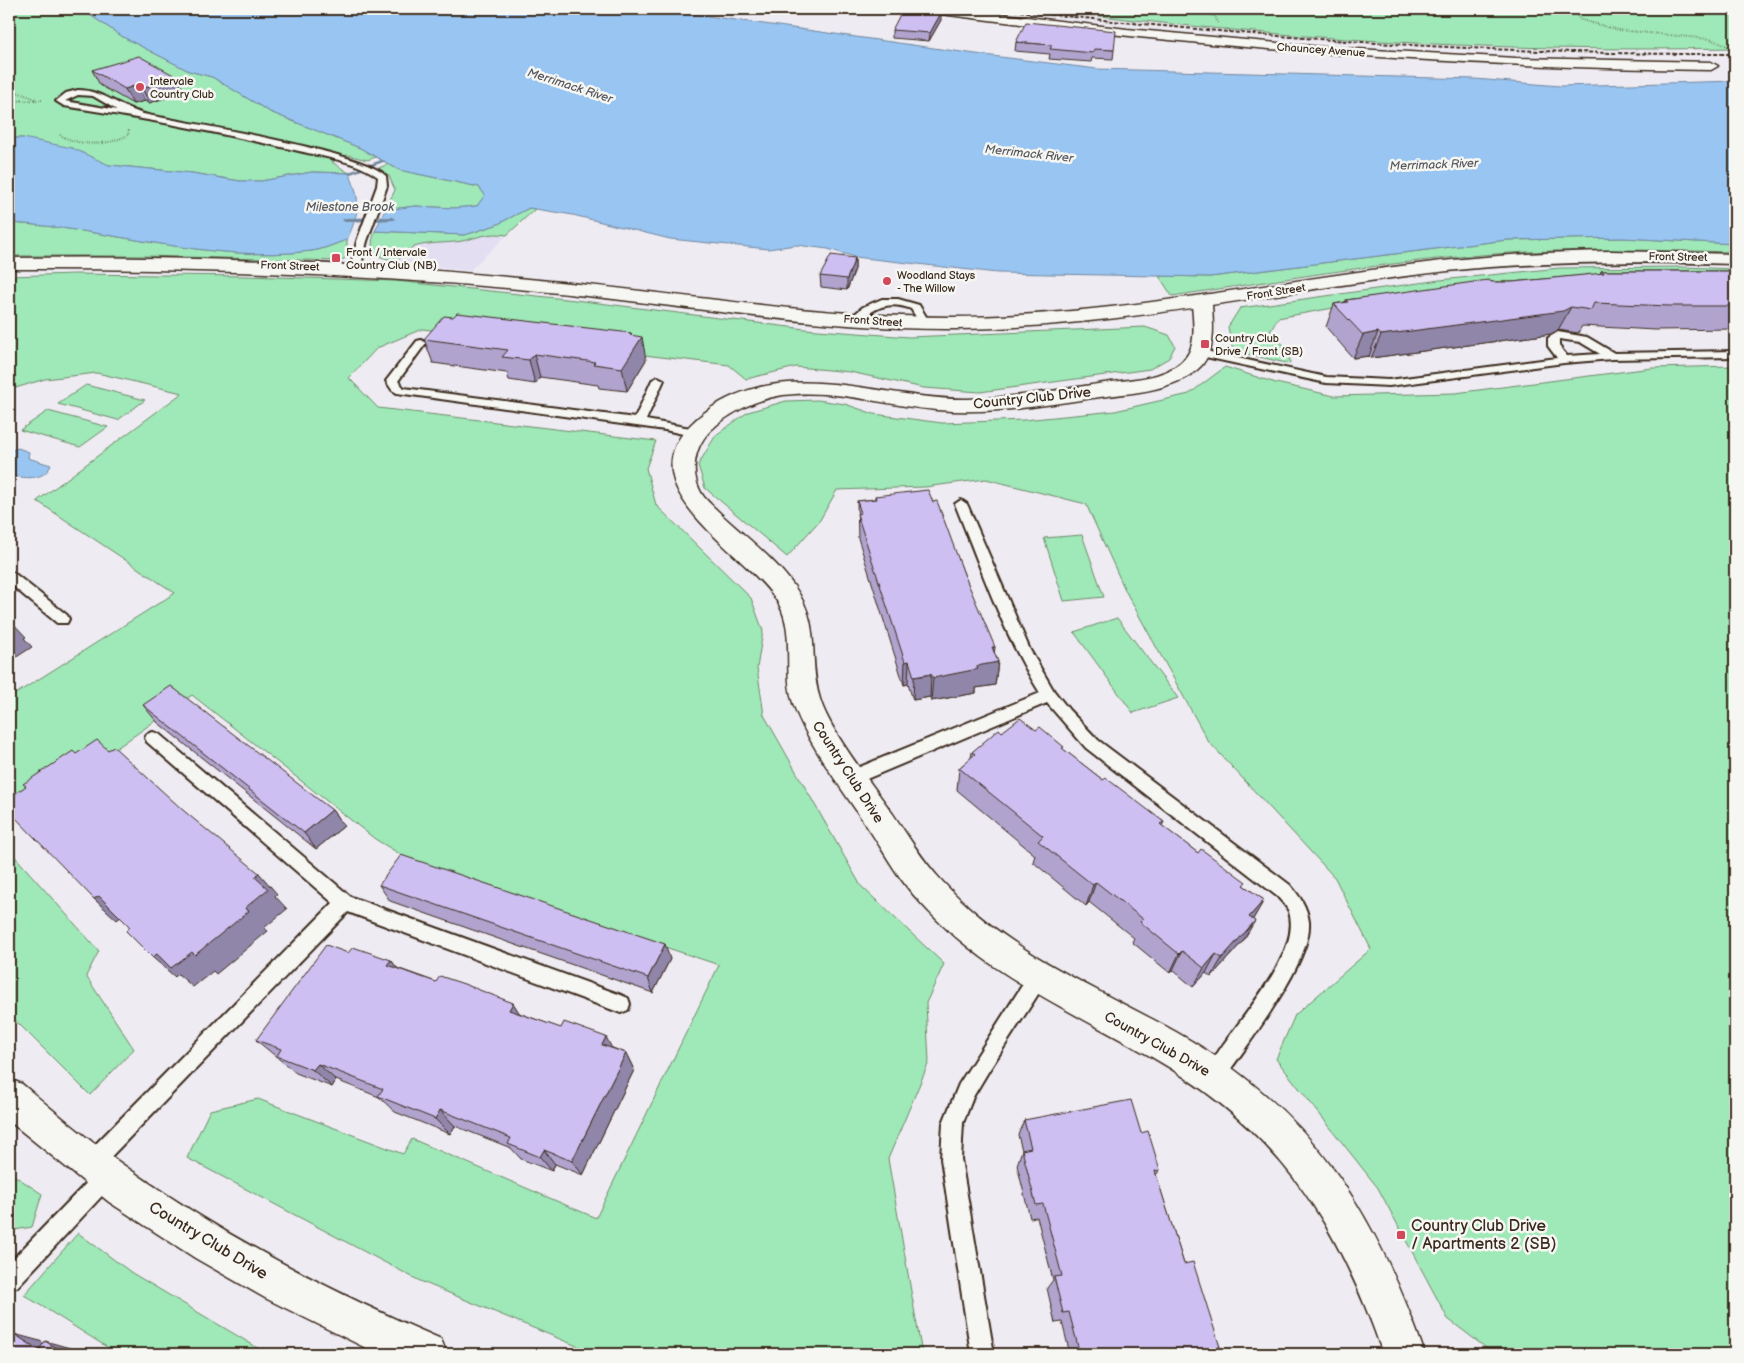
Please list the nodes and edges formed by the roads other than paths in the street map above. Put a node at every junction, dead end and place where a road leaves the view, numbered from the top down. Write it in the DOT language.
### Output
graph roads {
  1 [pos="933,9"];
  2 [pos="1711,66"];
  3 [pos="130,114"];
  4 [pos="1735,259"];
  5 [pos="9,264"];
  6 [pos="355,269"];
  7 [pos="1202,304"];
  8 [pos="422,343"];
  9 [pos="1201,353"];
  10 [pos="1735,354"];
  11 [pos="1612,356"];
  12 [pos="1564,360"];
  13 [pos="658,380"];
  14 [pos="639,423"];
  15 [pos="696,433"];
  16 [pos="962,504"];
  17 [pos="9,576"];
  18 [pos="62,619"];
  19 [pos="1049,696"];
  20 [pos="153,738"];
  21 [pos="851,778"];
  22 [pos="345,903"];
  23 [pos="1037,979"];
  24 [pos="621,1004"];
  25 [pos="1215,1075"];
  26 [pos="9,1097"];
  27 [pos="99,1170"];
  28 [pos="9,1279"];
  29 [pos="426,1354"];
  30 [pos="982,1354"];
  31 [pos="1404,1354"];
  1 -- 2 [label="street, Chauncey Avenue"];
  3 -- 3 [label="lane"];
  3 -- 6 [label="lane"];
  4 -- 7 [label="street, Front Street"];
  5 -- 6 [label="street, Front Street"];
  6 -- 7 [label="street, Front Street"];
  7 -- 9 [label="street"];
  8 -- 14 [label="lane"];
  9 -- 12 [label="lane"];
  9 -- 15 [label="street, Country Club Drive"];
  10 -- 11 [label="lane"];
  11 -- 12 [label="lane"];
  11 -- 12 [label="lane"];
  13 -- 14 [label="lane"];
  14 -- 15 [label="lane"];
  15 -- 21 [label="street, Country Club Drive"];
  16 -- 19 [label="lane"];
  17 -- 18 [label="lane"];
  19 -- 21 [label="lane"];
  19 -- 25 [label="lane"];
  20 -- 22 [label="lane"];
  21 -- 23 [label="street, Country Club Drive"];
  22 -- 24 [label="lane"];
  22 -- 27 [label="lane"];
  23 -- 25 [label="street, Country Club Drive"];
  23 -- 30 [label="lane"];
  25 -- 31 [label="street, Country Club Drive"];
  26 -- 27 [label="street, Country Club Drive"];
  27 -- 28 [label="lane"];
  27 -- 29 [label="street, Country Club Drive"];
}
